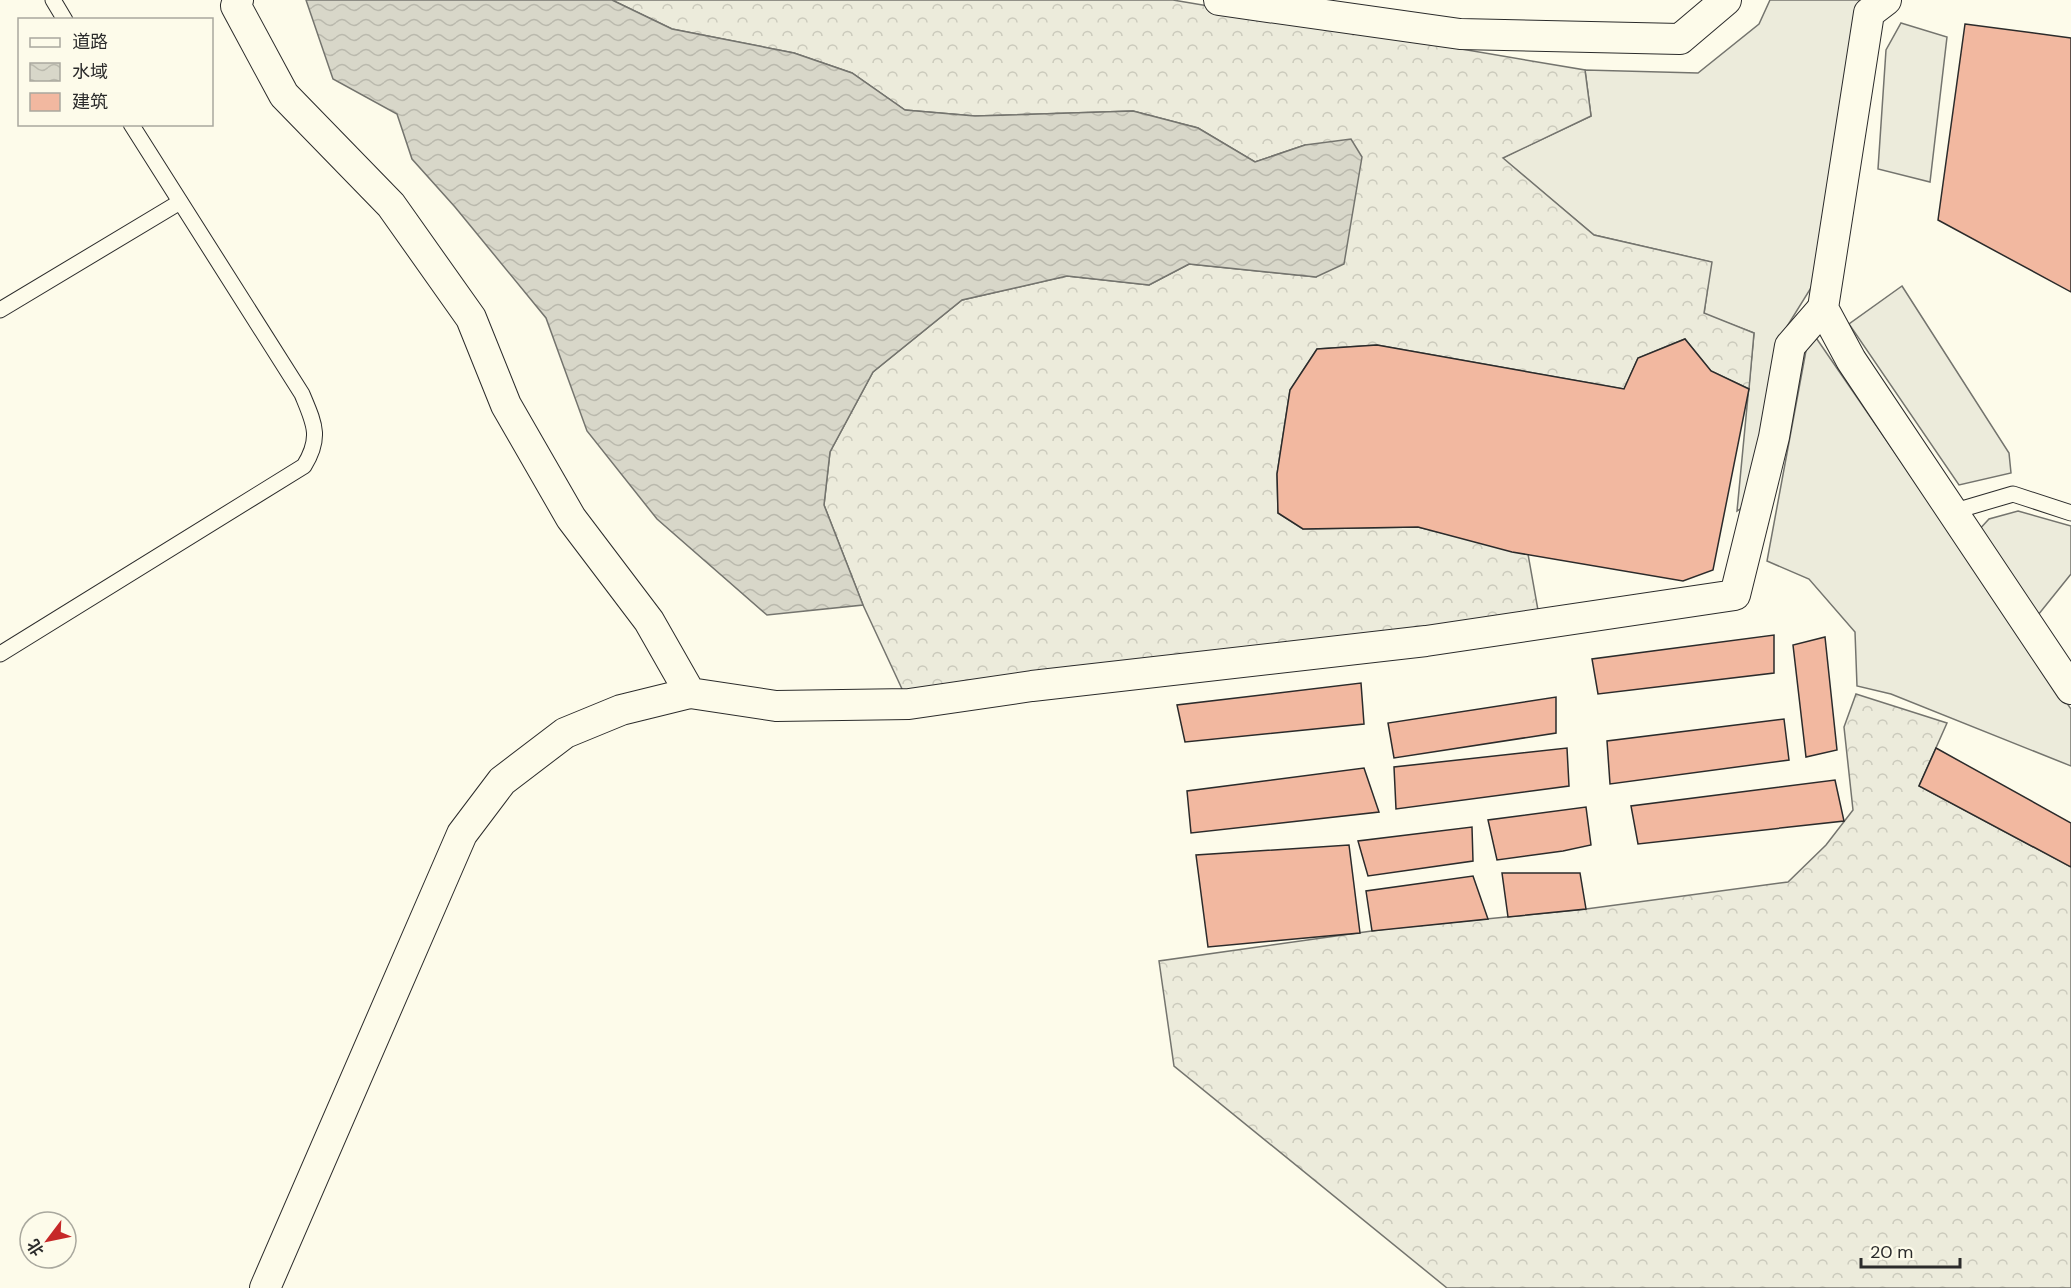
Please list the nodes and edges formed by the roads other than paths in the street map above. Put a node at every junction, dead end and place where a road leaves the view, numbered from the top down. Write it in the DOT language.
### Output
graph roads {
  1 [pos="53,0"];
  2 [pos="238,0"];
  3 [pos="1219,0"];
  4 [pos="1726,0"];
  5 [pos="1886,0"];
  6 [pos="64,18"];
  7 [pos="132,126"];
  8 [pos="180,202"];
  9 [pos="1823,308"];
  10 [pos="0,310"];
  11 [pos="1952,512"];
  12 [pos="2071,513"];
  13 [pos="0,654"];
  14 [pos="2071,689"];
  15 [pos="690,693"];
  16 [pos="265,1288"];
  1 -- 6 [label="lane"];
  2 -- 15 [label="street"];
  3 -- 4 [label="street"];
  5 -- 9 [label="street"];
  7 -- 8 [label="lane"];
  8 -- 10 [label="lane"];
  8 -- 13 [label="lane"];
  9 -- 11 [label="street"];
  9 -- 15 [label="street"];
  11 -- 12 [label="lane"];
  11 -- 14 [label="street"];
  15 -- 16 [label="street"];
}
